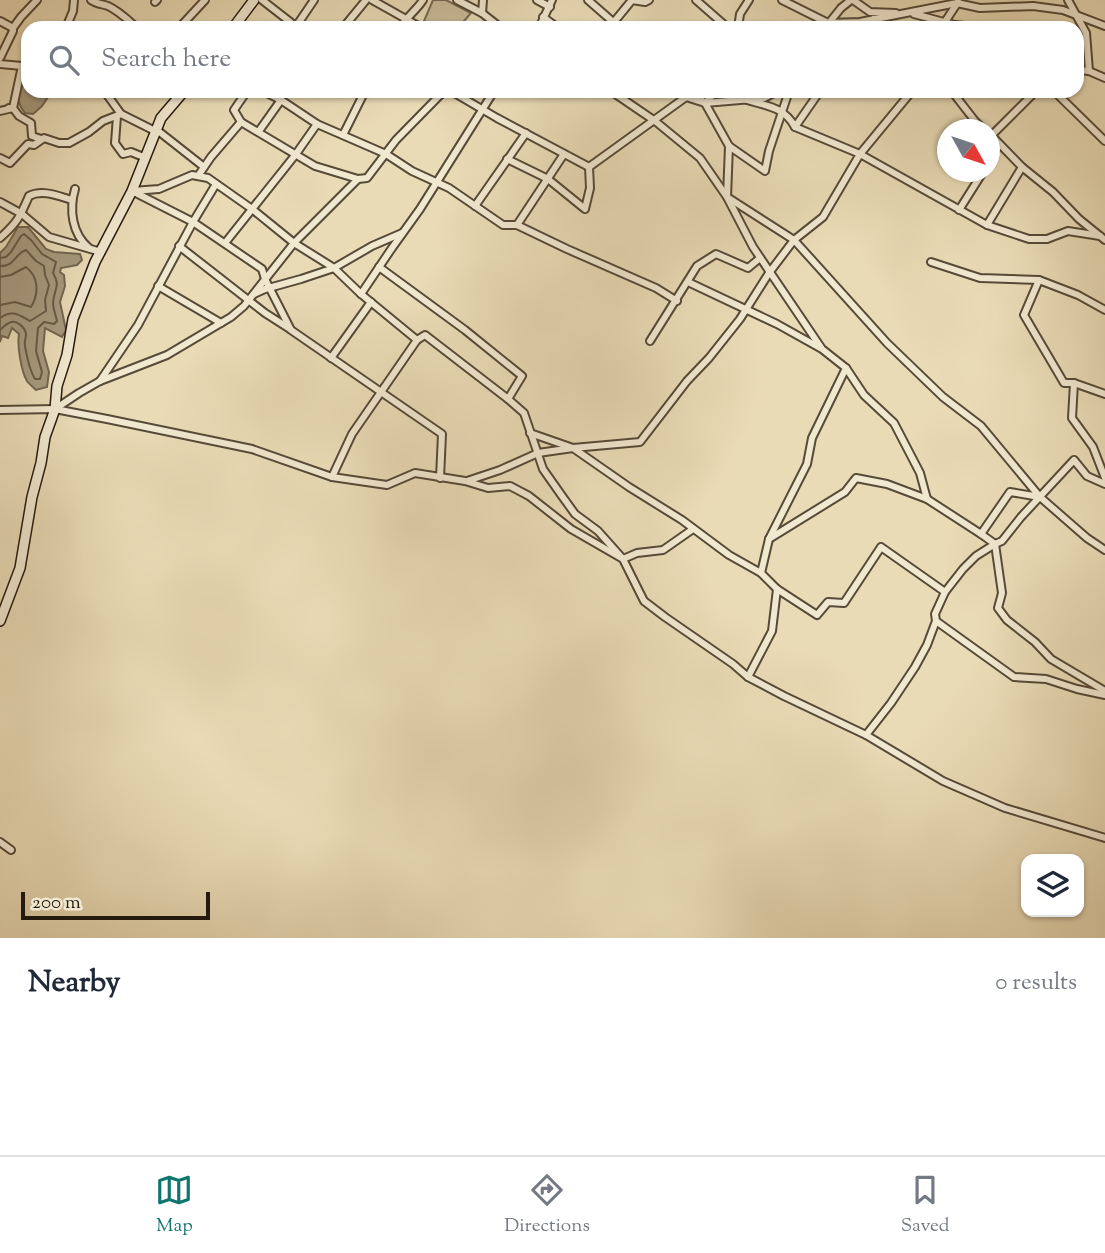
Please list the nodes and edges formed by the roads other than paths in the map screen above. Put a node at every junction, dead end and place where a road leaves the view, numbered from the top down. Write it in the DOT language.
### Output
graph roads {
  1 [pos="37,0"];
  2 [pos="74,0"];
  3 [pos="92,0"];
  4 [pos="115,0"];
  5 [pos="205,0"];
  6 [pos="254,0"];
  7 [pos="262,0"];
  8 [pos="314,0"];
  9 [pos="366,0"];
  10 [pos="372,0"];
  11 [pos="422,0"];
  12 [pos="457,0"];
  13 [pos="483,0"];
  14 [pos="537,0"];
  15 [pos="588,0"];
  16 [pos="649,0"];
  17 [pos="696,0"];
  18 [pos="749,0"];
  19 [pos="782,0"];
  20 [pos="852,0"];
  21 [pos="1023,0"];
  22 [pos="1068,0"];
  23 [pos="958,2"];
  24 [pos="551,4"];
  25 [pos="1015,6"];
  26 [pos="109,7"];
  27 [pos="482,13"];
  28 [pos="911,13"];
  29 [pos="1077,15"];
  30 [pos="543,18"];
  31 [pos="405,19"];
  32 [pos="874,19"];
  33 [pos="0,21"];
  34 [pos="69,21"];
  35 [pos="129,21"];
  36 [pos="186,21"];
  37 [pos="241,21"];
  38 [pos="288,21"];
  39 [pos="300,21"];
  40 [pos="349,21"];
  41 [pos="409,21"];
  42 [pos="488,21"];
  43 [pos="542,21"];
  44 [pos="548,21"];
  45 [pos="613,21"];
  46 [pos="615,21"];
  47 [pos="720,21"];
  48 [pos="739,21"];
  49 [pos="818,21"];
  50 [pos="830,21"];
  51 [pos="865,21"];
  52 [pos="932,21"];
  53 [pos="946,21"];
  54 [pos="1080,21"];
  55 [pos="1105,26"];
  56 [pos="13,28"];
  57 [pos="1084,29"];
  58 [pos="0,58"];
  59 [pos="0,64"];
  60 [pos="21,66"];
  61 [pos="1084,71"];
  62 [pos="1089,71"];
  63 [pos="1105,78"];
  64 [pos="21,80"];
  65 [pos="109,98"];
  66 [pos="178,98"];
  67 [pos="242,98"];
  68 [pos="277,98"];
  69 [pos="362,98"];
  70 [pos="437,98"];
  71 [pos="464,98"];
  72 [pos="489,98"];
  73 [pos="621,98"];
  74 [pos="685,98"];
  75 [pos="689,98"];
  76 [pos="699,98"];
  77 [pos="710,98"];
  78 [pos="764,98"];
  79 [pos="787,98"];
  80 [pos="815,98"];
  81 [pos="906,98"];
  82 [pos="957,98"];
  83 [pos="1029,98"];
  84 [pos="1061,98"];
  85 [pos="281,100"];
  86 [pos="747,100"];
  87 [pos="705,103"];
  88 [pos="13,108"];
  89 [pos="482,109"];
  90 [pos="0,110"];
  91 [pos="782,111"];
  92 [pos="119,115"];
  93 [pos="973,119"];
  94 [pos="655,121"];
  95 [pos="241,122"];
  96 [pos="317,124"];
  97 [pos="1000,125"];
  98 [pos="794,127"];
  99 [pos="157,130"];
  100 [pos="259,131"];
  101 [pos="526,133"];
  102 [pos="343,135"];
  103 [pos="41,139"];
  104 [pos="1105,141"];
  105 [pos="1000,145"];
  106 [pos="729,146"];
  107 [pos="296,154"];
  108 [pos="386,154"];
  109 [pos="564,154"];
  110 [pos="860,154"];
  111 [pos="0,158"];
  112 [pos="146,158"];
  113 [pos="506,159"];
  114 [pos="204,167"];
  115 [pos="589,167"];
  116 [pos="1022,167"];
  117 [pos="198,176"];
  118 [pos="358,179"];
  119 [pos="548,179"];
  120 [pos="438,181"];
  121 [pos="977,182"];
  122 [pos="216,184"];
  123 [pos="75,190"];
  124 [pos="132,191"];
  125 [pos="727,197"];
  126 [pos="72,200"];
  127 [pos="0,202"];
  128 [pos="475,206"];
  129 [pos="252,209"];
  130 [pos="959,211"];
  131 [pos="22,214"];
  132 [pos="193,222"];
  133 [pos="517,225"];
  134 [pos="987,225"];
  135 [pos="404,232"];
  136 [pos="0,238"];
  137 [pos="1102,238"];
  138 [pos="794,240"];
  139 [pos="225,243"];
  140 [pos="294,243"];
  141 [pos="179,246"];
  142 [pos="90,249"];
  143 [pos="101,252"];
  144 [pos="760,258"];
  145 [pos="931,262"];
  146 [pos="379,267"];
  147 [pos="334,268"];
  148 [pos="769,273"];
  149 [pos="265,279"];
  150 [pos="1039,280"];
  151 [pos="688,282"];
  152 [pos="158,286"];
  153 [pos="270,287"];
  154 [pos="361,294"];
  155 [pos="249,299"];
  156 [pos="677,300"];
  157 [pos="371,302"];
  158 [pos="746,309"];
  159 [pos="1105,310"];
  160 [pos="220,324"];
  161 [pos="291,330"];
  162 [pos="417,340"];
  163 [pos="650,341"];
  164 [pos="821,349"];
  165 [pos="331,358"];
  166 [pos="846,368"];
  167 [pos="100,381"];
  168 [pos="1074,383"];
  169 [pos="381,391"];
  170 [pos="1105,394"];
  171 [pos="508,399"];
  172 [pos="55,409"];
  173 [pos="1,410"];
  174 [pos="530,433"];
  175 [pos="573,448"];
  176 [pos="538,453"];
  177 [pos="332,477"];
  178 [pos="440,478"];
  179 [pos="1105,478"];
  180 [pos="465,481"];
  181 [pos="1105,484"];
  182 [pos="1040,497"];
  183 [pos="927,499"];
  184 [pos="692,529"];
  185 [pos="981,534"];
  186 [pos="769,539"];
  187 [pos="995,544"];
  188 [pos="1105,550"];
  189 [pos="623,559"];
  190 [pos="761,573"];
  191 [pos="777,589"];
  192 [pos="944,593"];
  193 [pos="0,621"];
  194 [pos="936,621"];
  195 [pos="748,677"];
  196 [pos="1105,693"];
  197 [pos="866,735"];
  198 [pos="1105,838"];
  199 [pos="0,842"];
  200 [pos="11,850"];
  1 -- 56 [label="street"];
  2 -- 34 [label="street"];
  3 -- 26 [label="street"];
  4 -- 26 [label="street"];
  5 -- 36 [label="street"];
  6 -- 37 [label="street"];
  7 -- 38 [label="street"];
  8 -- 39 [label="street"];
  9 -- 40 [label="street"];
  10 -- 31 [label="street"];
  11 -- 31 [label="street"];
  12 -- 27 [label="street"];
  13 -- 27 [label="street"];
  14 -- 24 [label="street"];
  15 -- 45 [label="street"];
  16 -- 46 [label="street"];
  17 -- 47 [label="street"];
  18 -- 48 [label="street"];
  19 -- 49 [label="street"];
  20 -- 28 [label="street"];
  20 -- 50 [label="street"];
  21 -- 25 [label="street"];
  22 -- 29 [label="street"];
  23 -- 25 [label="street"];
  23 -- 28 [label="street"];
  23 -- 53 [label="street"];
  24 -- 30 [label="street"];
  25 -- 29 [label="street"];
  26 -- 35 [label="street"];
  27 -- 42 [label="street"];
  28 -- 32 [label="street"];
  28 -- 52 [label="street"];
  29 -- 54 [label="street"];
  29 -- 55 [label="street"];
  30 -- 43 [label="street"];
  30 -- 44 [label="street"];
  31 -- 41 [label="street"];
  32 -- 51 [label="street"];
  33 -- 56 [label="street"];
  56 -- 58 [label="street"];
  57 -- 62 [label="street"];
  59 -- 60 [label="street"];
  61 -- 62 [label="street"];
  62 -- 63 [label="street"];
  64 -- 88 [label="street"];
  65 -- 92 [label="street"];
  66 -- 99 [label="street"];
  67 -- 95 [label="street"];
  68 -- 85 [label="street"];
  69 -- 102 [label="street"];
  70 -- 108 [label="street"];
  71 -- 89 [label="street"];
  72 -- 89 [label="street"];
  73 -- 94 [label="street"];
  74 -- 94 [label="street"];
  75 -- 87 [label="street"];
  76 -- 87 [label="street"];
  77 -- 87 [label="street"];
  78 -- 86 [label="street"];
  79 -- 91 [label="street"];
  80 -- 98 [label="street"];
  81 -- 110 [label="street"];
  82 -- 93 [label="street"];
  83 -- 97 [label="street"];
  84 -- 104 [label="street"];
  85 -- 96 [label="street"];
  85 -- 100 [label="street"];
  86 -- 87 [label="street"];
  86 -- 91 [label="street"];
  87 -- 106 [label="street"];
  88 -- 90 [label="street"];
  88 -- 103 [label="street"];
  89 -- 101 [label="street"];
  89 -- 120 [label="street"];
  91 -- 98 [label="street"];
  91 -- 106 [label="street"];
  92 -- 99 [label="street"];
  92 -- 103 [label="street"];
  92 -- 112 [label="street"];
  94 -- 115 [label="street"];
  94 -- 125 [label="street"];
  95 -- 100 [label="street"];
  95 -- 114 [label="street"];
  96 -- 102 [label="street"];
  96 -- 107 [label="street"];
  98 -- 110 [label="street"];
  99 -- 112 [label="street"];
  99 -- 114 [label="street"];
  100 -- 107 [label="street"];
  101 -- 109 [label="street"];
  101 -- 113 [label="street"];
  102 -- 108 [label="street"];
  103 -- 111 [label="street"];
  105 -- 116 [label="street"];
  106 -- 125 [label="street"];
  107 -- 118 [label="street"];
  107 -- 129 [label="street"];
  108 -- 118 [label="street"];
  108 -- 120 [label="street"];
  109 -- 115 [label="street"];
  109 -- 119 [label="street"];
  110 -- 130 [label="street"];
  110 -- 138 [label="street"];
  112 -- 124 [label="street"];
  113 -- 119 [label="street"];
  113 -- 128 [label="street"];
  114 -- 117 [label="street"];
  115 -- 119 [label="street"];
  116 -- 134 [label="street"];
  116 -- 137 [label="street"];
  117 -- 122 [label="street"];
  117 -- 124 [label="street"];
  118 -- 140 [label="street"];
  119 -- 133 [label="street"];
  120 -- 128 [label="street"];
  120 -- 135 [label="street"];
  121 -- 130 [label="street"];
  122 -- 129 [label="street"];
  122 -- 132 [label="street"];
  123 -- 126 [label="street"];
  124 -- 132 [label="street"];
  124 -- 143 [label="street"];
  125 -- 138 [label="street"];
  125 -- 144 [label="street"];
  126 -- 131 [label="street"];
  126 -- 142 [label="street"];
  127 -- 131 [label="street"];
  128 -- 133 [label="street"];
  129 -- 139 [label="street"];
  129 -- 140 [label="street"];
  130 -- 134 [label="street"];
  131 -- 136 [label="street"];
  131 -- 142 [label="street"];
  132 -- 139 [label="street"];
  132 -- 141 [label="street"];
  133 -- 156 [label="street"];
  134 -- 137 [label="street"];
  135 -- 146 [label="street"];
  135 -- 147 [label="street"];
  138 -- 148 [label="street"];
  138 -- 182 [label="street"];
  139 -- 149 [label="street"];
  140 -- 147 [label="street"];
  140 -- 149 [label="street"];
  141 -- 152 [label="street"];
  141 -- 155 [label="street"];
  142 -- 143 [label="street"];
  143 -- 172 [label="street"];
  144 -- 148 [label="street"];
  144 -- 151 [label="street"];
  145 -- 150 [label="street"];
  146 -- 154 [label="street"];
  146 -- 171 [label="street"];
  147 -- 153 [label="street"];
  147 -- 154 [label="street"];
  148 -- 158 [label="street"];
  148 -- 164 [label="street"];
  149 -- 153 [label="street"];
  149 -- 155 [label="street"];
  150 -- 159 [label="street"];
  150 -- 168 [label="street"];
  151 -- 156 [label="street"];
  151 -- 158 [label="street"];
  152 -- 160 [label="street"];
  152 -- 167 [label="street"];
  153 -- 155 [label="street"];
  153 -- 161 [label="street"];
  154 -- 157 [label="street"];
  155 -- 160 [label="street"];
  155 -- 161 [label="street"];
  156 -- 163 [label="street"];
  157 -- 162 [label="street"];
  157 -- 165 [label="street"];
  158 -- 164 [label="street"];
  158 -- 175 [label="street"];
  160 -- 167 [label="street"];
  161 -- 165 [label="street"];
  162 -- 169 [label="street"];
  162 -- 171 [label="street"];
  164 -- 166 [label="street"];
  165 -- 169 [label="street"];
  166 -- 183 [label="street"];
  166 -- 186 [label="street"];
  167 -- 172 [label="street"];
  168 -- 170 [label="street"];
  168 -- 179 [label="street"];
  169 -- 177 [label="street"];
  169 -- 178 [label="street"];
  171 -- 174 [label="street"];
  172 -- 173 [label="street"];
  172 -- 177 [label="street"];
  172 -- 193 [label="street"];
  174 -- 175 [label="street"];
  174 -- 176 [label="street"];
  175 -- 176 [label="street"];
  175 -- 184 [label="street"];
  176 -- 180 [label="street"];
  176 -- 189 [label="street"];
  177 -- 178 [label="street"];
  178 -- 180 [label="street"];
  180 -- 189 [label="street"];
  181 -- 182 [label="street"];
  182 -- 185 [label="street"];
  182 -- 187 [label="street"];
  182 -- 188 [label="street"];
  183 -- 185 [label="street"];
  183 -- 186 [label="street"];
  184 -- 189 [label="street"];
  184 -- 190 [label="street"];
  185 -- 187 [label="street"];
  186 -- 190 [label="street"];
  187 -- 192 [label="street"];
  187 -- 196 [label="street"];
  189 -- 195 [label="street"];
  190 -- 191 [label="street"];
  191 -- 192 [label="street"];
  191 -- 195 [label="street"];
  192 -- 194 [label="street"];
  194 -- 196 [label="street"];
  194 -- 197 [label="street"];
  195 -- 197 [label="street"];
  197 -- 198 [label="street"];
  199 -- 200 [label="street"];
}
